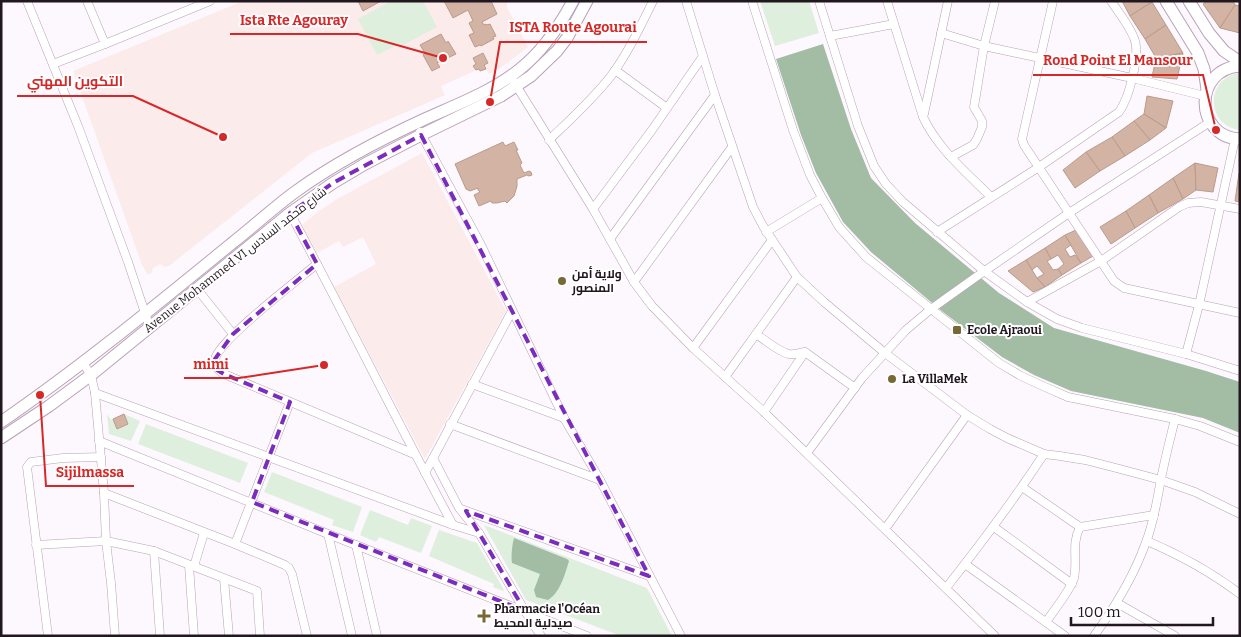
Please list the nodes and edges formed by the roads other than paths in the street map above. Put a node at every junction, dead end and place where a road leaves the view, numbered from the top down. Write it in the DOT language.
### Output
graph roads {
  1 [pos="27,1"];
  2 [pos="87,1"];
  3 [pos="210,1"];
  4 [pos="573,1"];
  5 [pos="587,1"];
  6 [pos="653,1"];
  7 [pos="686,1"];
  8 [pos="752,1"];
  9 [pos="819,1"];
  10 [pos="887,1"];
  11 [pos="948,1"];
  12 [pos="995,1"];
  13 [pos="1054,1"];
  14 [pos="1111,1"];
  15 [pos="1166,1"];
  16 [pos="1189,1"];
  17 [pos="894,24"];
  18 [pos="941,33"];
  19 [pos="830,36"];
  20 [pos="105,44"];
  21 [pos="984,46"];
  22 [pos="703,56"];
  23 [pos="1040,57"];
  24 [pos="1240,62"];
  25 [pos="53,64"];
  26 [pos="1240,66"];
  27 [pos="615,70"];
  28 [pos="510,76"];
  29 [pos="1132,78"];
  30 [pos="517,87"];
  31 [pos="1206,93"];
  32 [pos="715,95"];
  33 [pos="667,108"];
  34 [pos="923,117"];
  35 [pos="1210,122"];
  36 [pos="415,124"];
  37 [pos="421,135"];
  38 [pos="1237,139"];
  39 [pos="549,140"];
  40 [pos="732,147"];
  41 [pos="951,157"];
  42 [pos="1039,167"];
  43 [pos="991,196"];
  44 [pos="822,198"];
  45 [pos="1221,206"];
  46 [pos="592,209"];
  47 [pos="1240,209"];
  48 [pos="1069,213"];
  49 [pos="290,214"];
  50 [pos="766,232"];
  51 [pos="937,232"];
  52 [pos="610,238"];
  53 [pos="772,240"];
  54 [pos="1101,261"];
  55 [pos="317,264"];
  56 [pos="984,271"];
  57 [pos="797,277"];
  58 [pos="634,282"];
  59 [pos="197,289"];
  60 [pos="1026,302"];
  61 [pos="1199,305"];
  62 [pos="931,309"];
  63 [pos="512,310"];
  64 [pos="146,312"];
  65 [pos="1240,313"];
  66 [pos="150,328"];
  67 [pos="233,334"];
  68 [pos="756,334"];
  69 [pos="693,348"];
  70 [pos="806,352"];
  71 [pos="885,353"];
  72 [pos="1186,354"];
  73 [pos="83,363"];
  74 [pos="1240,371"];
  75 [pos="91,375"];
  76 [pos="725,378"];
  77 [pos="472,384"];
  78 [pos="855,388"];
  79 [pos="95,393"];
  80 [pos="290,402"];
  81 [pos="764,412"];
  82 [pos="967,415"];
  83 [pos="564,418"];
  84 [pos="1175,419"];
  85 [pos="1,422"];
  86 [pos="450,424"];
  87 [pos="1,438"];
  88 [pos="99,441"];
  89 [pos="1240,442"];
  90 [pos="807,453"];
  91 [pos="414,454"];
  92 [pos="1044,454"];
  93 [pos="101,457"];
  94 [pos="269,457"];
  95 [pos="433,458"];
  96 [pos="424,473"];
  97 [pos="600,480"];
  98 [pos="1161,480"];
  99 [pos="1022,487"];
  100 [pos="104,493"];
  101 [pos="252,502"];
  102 [pos="459,508"];
  103 [pos="1240,514"];
  104 [pos="1154,515"];
  105 [pos="453,525"];
  106 [pos="994,527"];
  107 [pos="1080,527"];
  108 [pos="885,530"];
  109 [pos="204,533"];
  110 [pos="479,533"];
  111 [pos="328,534"];
  112 [pos="106,541"];
  113 [pos="1147,541"];
  114 [pos="235,544"];
  115 [pos="36,545"];
  116 [pos="356,545"];
  117 [pos="154,551"];
  118 [pos="965,564"];
  119 [pos="191,565"];
  120 [pos="649,576"];
  121 [pos="224,579"];
  122 [pos="1072,584"];
  123 [pos="946,588"];
  124 [pos="1240,594"];
  125 [pos="1117,603"];
  126 [pos="524,611"];
  127 [pos="1046,622"];
  128 [pos="48,636"];
  129 [pos="115,636"];
  130 [pos="160,636"];
  131 [pos="194,636"];
  132 [pos="229,636"];
  133 [pos="260,636"];
  134 [pos="307,636"];
  135 [pos="352,636"];
  136 [pos="377,636"];
  137 [pos="541,636"];
  138 [pos="587,636"];
  139 [pos="681,636"];
  140 [pos="995,636"];
  141 [pos="1065,636"];
  142 [pos="1094,636"];
  143 [pos="1175,636"];
  1 -- 25 [label="street"];
  2 -- 20 [label="street"];
  3 -- 20 [label="street"];
  4 -- 28 [label="main road, Avenue Mohammed VI شارع محمد السادس"];
  5 -- 30 [label="main road, Avenue Mohammed VI شارع محمد السادس"];
  6 -- 27 [label="street"];
  7 -- 22 [label="street"];
  8 -- 44 [label="street"];
  9 -- 19 [label="street"];
  10 -- 17 [label="street"];
  11 -- 18 [label="street"];
  12 -- 21 [label="street"];
  13 -- 23 [label="street"];
  14 -- 29 [label="street"];
  15 -- 31 [label="main road"];
  16 -- 24 [label="main road"];
  17 -- 19 [label="street"];
  17 -- 34 [label="street"];
  18 -- 21 [label="street"];
  18 -- 34 [label="street"];
  19 -- 51 [label="street"];
  20 -- 25 [label="street"];
  21 -- 23 [label="street"];
  21 -- 41 [label="street"];
  22 -- 32 [label="street"];
  22 -- 33 [label="street"];
  23 -- 29 [label="street"];
  23 -- 42 [label="street"];
  25 -- 64 [label="street"];
  26 -- 31 [label="main road"];
  27 -- 33 [label="street"];
  27 -- 39 [label="street"];
  28 -- 30 [label="street"];
  28 -- 36 [label="main road, Avenue Mohammed VI شارع محمد السادس"];
  29 -- 31 [label="street"];
  29 -- 42 [label="street"];
  30 -- 37 [label="main road, Avenue Mohammed VI شارع محمد السادس"];
  30 -- 39 [label="street"];
  31 -- 35 [label="main road"];
  32 -- 40 [label="street"];
  32 -- 52 [label="street"];
  33 -- 46 [label="street"];
  34 -- 41 [label="street"];
  35 -- 38 [label="main road"];
  35 -- 48 [label="street"];
  36 -- 37 [label="street"];
  36 -- 64 [label="main road, Avenue Mohammed VI شارع محمد السادس"];
  37 -- 49 [label="main road, Avenue Mohammed VI شارع محمد السادس"];
  37 -- 63 [label="street"];
  38 -- 45 [label="street"];
  39 -- 46 [label="street"];
  40 -- 50 [label="street"];
  40 -- 58 [label="street"];
  41 -- 43 [label="street"];
  42 -- 43 [label="street"];
  42 -- 48 [label="street"];
  43 -- 51 [label="street"];
  44 -- 50 [label="street"];
  44 -- 62 [label="street"];
  45 -- 47 [label="street"];
  45 -- 54 [label="street"];
  45 -- 61 [label="street"];
  46 -- 52 [label="street"];
  48 -- 54 [label="street"];
  48 -- 56 [label="street"];
  49 -- 55 [label="street"];
  49 -- 59 [label="main road, Avenue Mohammed VI شارع محمد السادس"];
  50 -- 53 [label="street"];
  51 -- 56 [label="street"];
  52 -- 58 [label="street"];
  53 -- 57 [label="street"];
  53 -- 69 [label="street"];
  54 -- 60 [label="street"];
  54 -- 61 [label="street"];
  55 -- 67 [label="street"];
  55 -- 91 [label="street"];
  56 -- 60 [label="street"];
  56 -- 62 [label="street"];
  57 -- 68 [label="street"];
  57 -- 71 [label="street"];
  58 -- 69 [label="street"];
  59 -- 66 [label="main road, Avenue Mohammed VI شارع محمد السادس"];
  59 -- 67 [label="street"];
  60 -- 72 [label="street"];
  61 -- 65 [label="street"];
  61 -- 72 [label="street"];
  62 -- 71 [label="street"];
  62 -- 84 [label="street"];
  63 -- 77 [label="street"];
  63 -- 83 [label="street"];
  64 -- 66 [label="street"];
  64 -- 73 [label="main road, Avenue Mohammed VI شارع محمد السادس"];
  66 -- 75 [label="main road, Avenue Mohammed VI شارع محمد السادس"];
  67 -- 80 [label="street"];
  68 -- 70 [label="street"];
  68 -- 76 [label="street"];
  69 -- 76 [label="street"];
  70 -- 78 [label="street"];
  70 -- 81 [label="street"];
  71 -- 78 [label="street"];
  71 -- 82 [label="street"];
  72 -- 74 [label="street"];
  73 -- 75 [label="street"];
  73 -- 85 [label="main road, Avenue Mohammed VI شارع محمد السادس"];
  75 -- 79 [label="street"];
  75 -- 87 [label="main road, Avenue Mohammed VI شارع محمد السادس"];
  76 -- 81 [label="street"];
  77 -- 83 [label="street"];
  77 -- 86 [label="street"];
  78 -- 90 [label="street"];
  79 -- 88 [label="street"];
  79 -- 94 [label="street"];
  80 -- 91 [label="street"];
  80 -- 94 [label="street"];
  81 -- 90 [label="street"];
  82 -- 92 [label="street"];
  82 -- 108 [label="street"];
  83 -- 97 [label="street"];
  84 -- 89 [label="street"];
  84 -- 98 [label="street"];
  86 -- 95 [label="street"];
  86 -- 97 [label="street"];
  88 -- 93 [label="street"];
  88 -- 101 [label="street"];
  90 -- 108 [label="street"];
  91 -- 96 [label="street"];
  92 -- 98 [label="street"];
  92 -- 99 [label="street"];
  93 -- 100 [label="street"];
  93 -- 115 [label="street"];
  94 -- 101 [label="street"];
  94 -- 105 [label="street"];
  95 -- 96 [label="street"];
  95 -- 102 [label="street"];
  96 -- 105 [label="street"];
  97 -- 120 [label="street"];
  98 -- 103 [label="street"];
  98 -- 104 [label="street"];
  99 -- 106 [label="street"];
  99 -- 107 [label="street"];
  100 -- 109 [label="street"];
  100 -- 112 [label="street"];
  101 -- 111 [label="street"];
  101 -- 114 [label="street"];
  102 -- 110 [label="street"];
  102 -- 120 [label="street"];
  104 -- 107 [label="street"];
  104 -- 113 [label="street"];
  105 -- 110 [label="street"];
  106 -- 118 [label="street"];
  106 -- 122 [label="street"];
  107 -- 122 [label="street"];
  108 -- 123 [label="street"];
  109 -- 114 [label="street"];
  109 -- 119 [label="street"];
  110 -- 126 [label="street"];
  111 -- 116 [label="street"];
  111 -- 135 [label="street"];
  112 -- 115 [label="street"];
  112 -- 117 [label="street"];
  112 -- 129 [label="street"];
  113 -- 124 [label="street"];
  113 -- 125 [label="street"];
  114 -- 134 [label="street"];
  115 -- 128 [label="street"];
  116 -- 126 [label="street"];
  116 -- 136 [label="street"];
  117 -- 119 [label="street"];
  117 -- 130 [label="street"];
  118 -- 123 [label="street"];
  118 -- 127 [label="street"];
  119 -- 121 [label="street"];
  119 -- 131 [label="street"];
  120 -- 139 [label="street"];
  121 -- 132 [label="street"];
  121 -- 133 [label="street"];
  122 -- 127 [label="street"];
  123 -- 140 [label="street"];
  125 -- 142 [label="street"];
  125 -- 143 [label="street"];
  126 -- 137 [label="street"];
  126 -- 138 [label="street"];
  127 -- 141 [label="street"];
}
